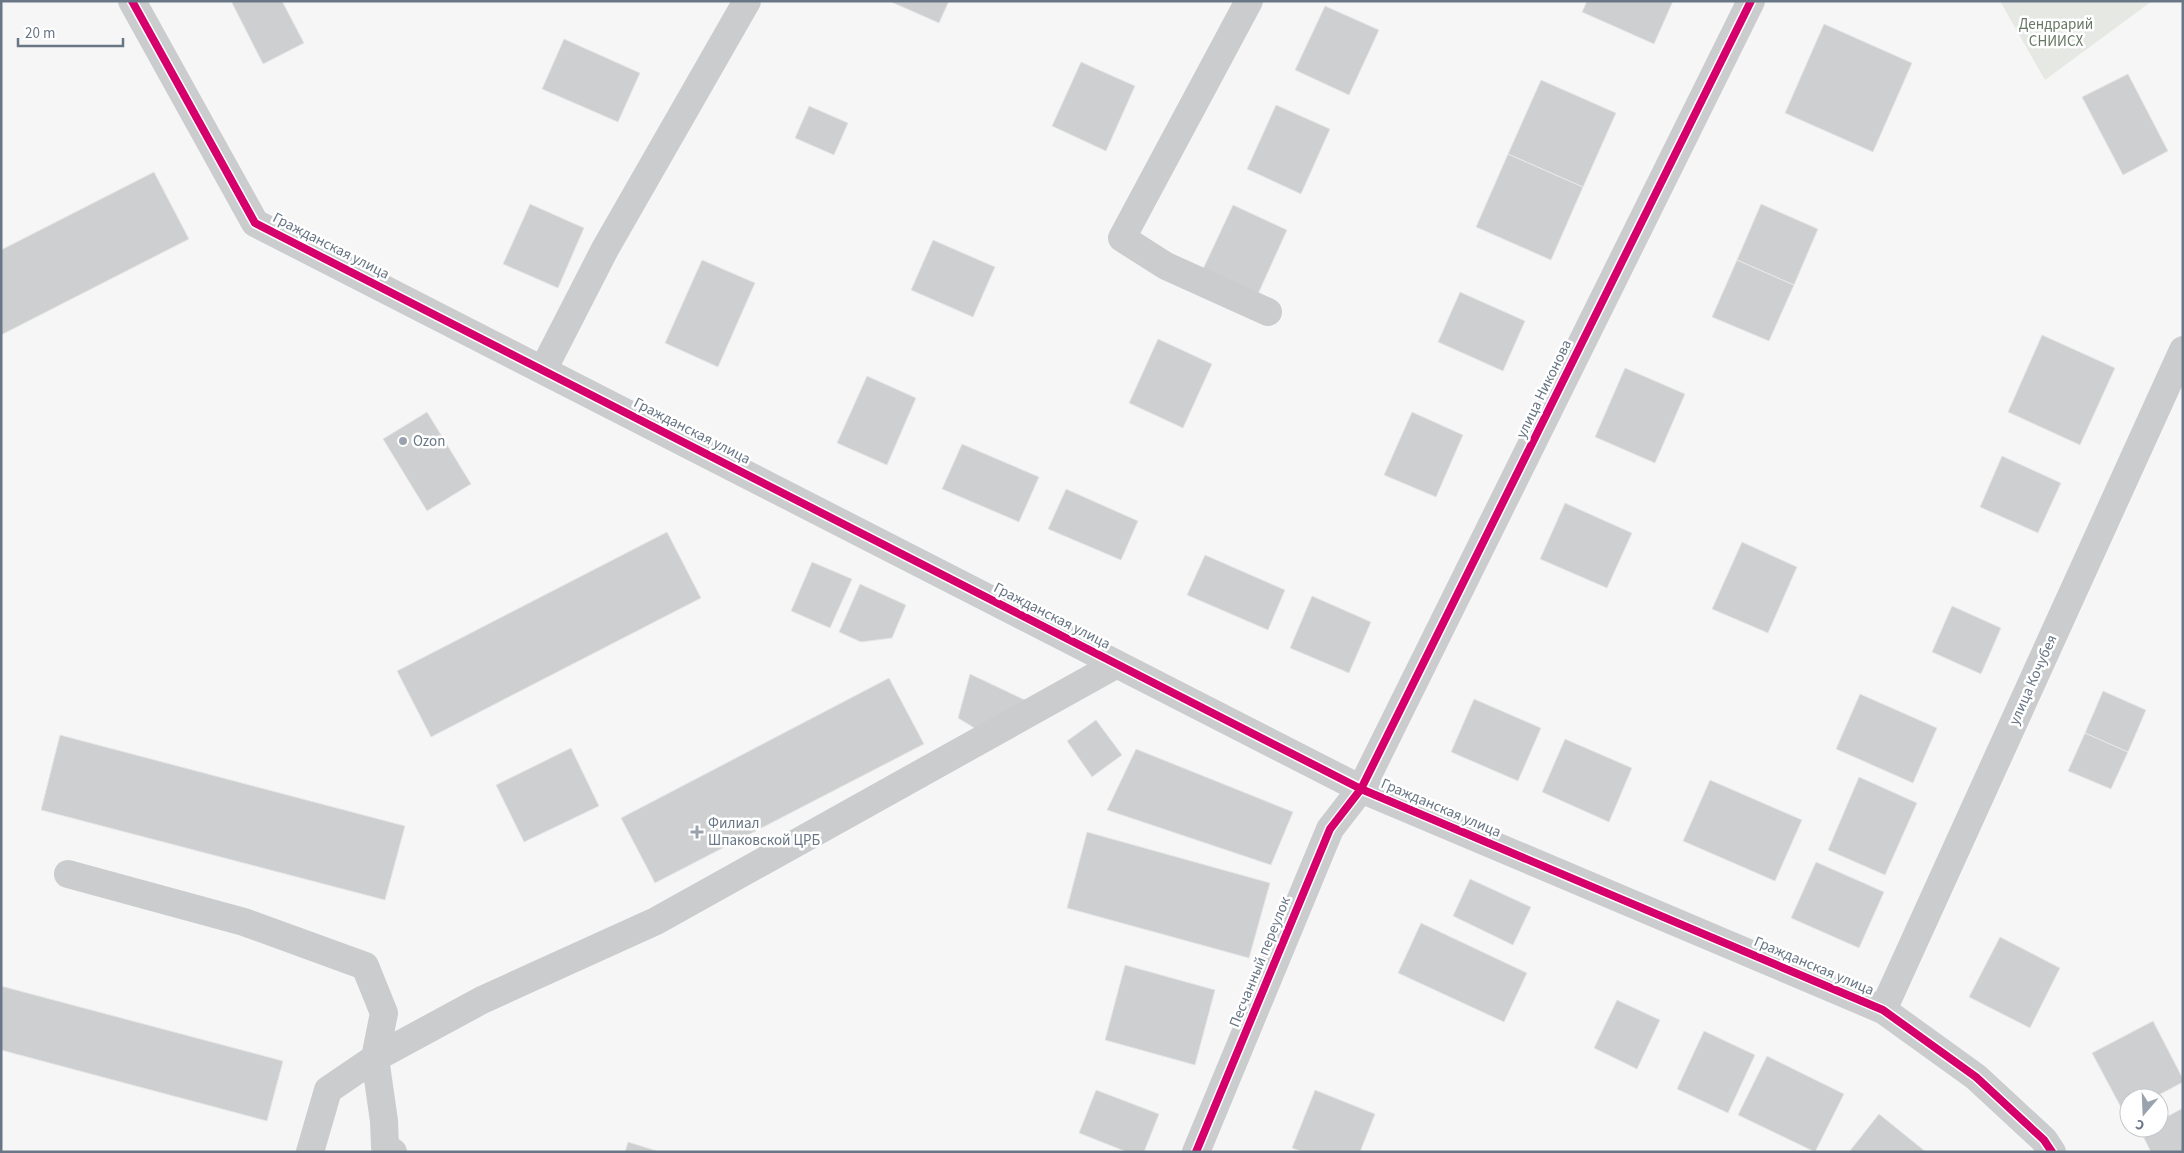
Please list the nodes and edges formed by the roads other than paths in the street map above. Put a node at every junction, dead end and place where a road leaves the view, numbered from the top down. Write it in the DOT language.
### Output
graph roads {
  1 [pos="132,1"];
  2 [pos="747,1"];
  3 [pos="1249,1"];
  4 [pos="1751,1"];
  5 [pos="1268,312"];
  6 [pos="2183,350"];
  7 [pos="542,370"];
  8 [pos="1117,664"];
  9 [pos="1361,789"];
  10 [pos="68,874"];
  11 [pos="1883,1010"];
  12 [pos="375,1058"];
  13 [pos="310,1152"];
  14 [pos="393,1152"];
  15 [pos="1196,1152"];
  16 [pos="2052,1152"];
  1 -- 7 [label="street, Гражданская улица"];
  2 -- 7 [label="street"];
  3 -- 5 [label="street"];
  4 -- 9 [label="street, улица Никонова"];
  6 -- 11 [label="street, улица Кочубея"];
  7 -- 8 [label="street, Гражданская улица"];
  8 -- 9 [label="street, Гражданская улица"];
  8 -- 12 [label="street"];
  9 -- 11 [label="street, Гражданская улица"];
  9 -- 15 [label="street, Песчанный переулок"];
  10 -- 12 [label="street"];
  11 -- 16 [label="street, Гражданская улица"];
  12 -- 13 [label="street"];
  12 -- 14 [label="street"];
}
